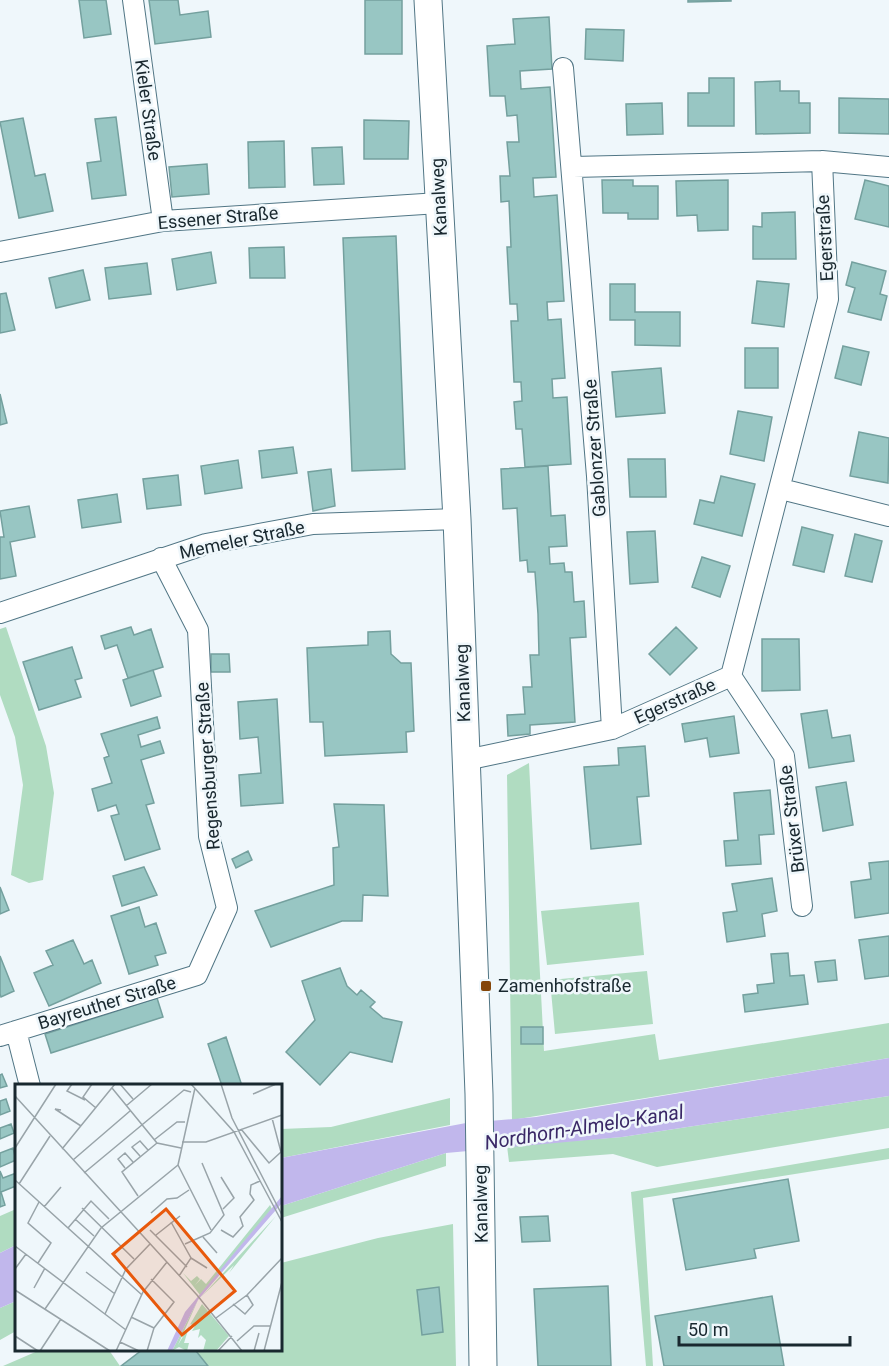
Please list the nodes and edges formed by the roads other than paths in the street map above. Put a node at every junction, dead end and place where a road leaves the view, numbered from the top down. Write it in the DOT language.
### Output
graph roads {
  1 [pos="134,0"];
  2 [pos="428,0"];
  3 [pos="563,68"];
  4 [pos="822,161"];
  5 [pos="573,167"];
  6 [pos="889,167"];
  7 [pos="439,203"];
  8 [pos="163,221"];
  9 [pos="0,252"];
  10 [pos="781,489"];
  11 [pos="889,516"];
  12 [pos="457,519"];
  13 [pos="161,558"];
  14 [pos="0,613"];
  15 [pos="731,676"];
  16 [pos="612,729"];
  17 [pos="466,760"];
  18 [pos="802,906"];
  19 [pos="197,975"];
  20 [pos="8,1033"];
  21 [pos="29,1084"];
  22 [pos="483,1366"];
  1 -- 8 [label="street, Kieler Straße"];
  2 -- 7 [label="street, Kanalweg"];
  3 -- 5 [label="street, Gablonzer Straße"];
  4 -- 5 [label="street"];
  4 -- 6 [label="street"];
  4 -- 10 [label="street, Egerstraße"];
  5 -- 16 [label="street, Gablonzer Straße"];
  7 -- 8 [label="street, Essener Straße"];
  7 -- 12 [label="street, Kanalweg"];
  8 -- 9 [label="street, Essener Straße"];
  10 -- 11 [label="street"];
  10 -- 15 [label="street, Egerstraße"];
  12 -- 13 [label="street, Memeler Straße"];
  12 -- 17 [label="street, Kanalweg"];
  13 -- 14 [label="street, Memeler Straße"];
  13 -- 19 [label="street, Regensburger Straße"];
  15 -- 16 [label="street, Egerstraße"];
  15 -- 18 [label="street, Brüxer Straße"];
  16 -- 17 [label="street, Egerstraße"];
  17 -- 22 [label="street, Kanalweg"];
  19 -- 20 [label="street, Bayreuther Straße"];
  20 -- 21 [label="street, Bayreuther Straße"];
}
